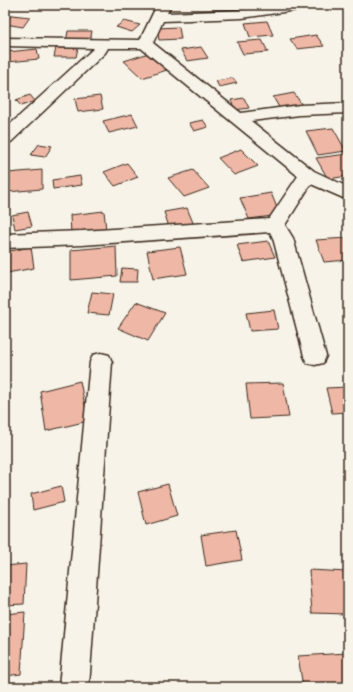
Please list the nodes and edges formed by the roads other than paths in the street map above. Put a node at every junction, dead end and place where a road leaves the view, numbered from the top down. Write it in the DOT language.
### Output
graph roads {
  1 [pos="304,5"];
  2 [pos="161,11"];
  3 [pos="5,42"];
  4 [pos="103,44"];
  5 [pos="145,44"];
  6 [pos="348,108"];
  7 [pos="239,118"];
  8 [pos="5,138"];
  9 [pos="308,175"];
  10 [pos="348,194"];
  11 [pos="275,225"];
  12 [pos="5,241"];
  13 [pos="315,356"];
  14 [pos="101,362"];
  15 [pos="74,687"];
  1 -- 2 [label="street"];
  2 -- 5 [label="street"];
  3 -- 4 [label="street"];
  4 -- 5 [label="street"];
  4 -- 8 [label="street"];
  5 -- 7 [label="street"];
  6 -- 7 [label="street"];
  7 -- 9 [label="street"];
  9 -- 10 [label="street"];
  9 -- 11 [label="street"];
  11 -- 12 [label="street"];
  11 -- 13 [label="street"];
  14 -- 15 [label="street"];
}
